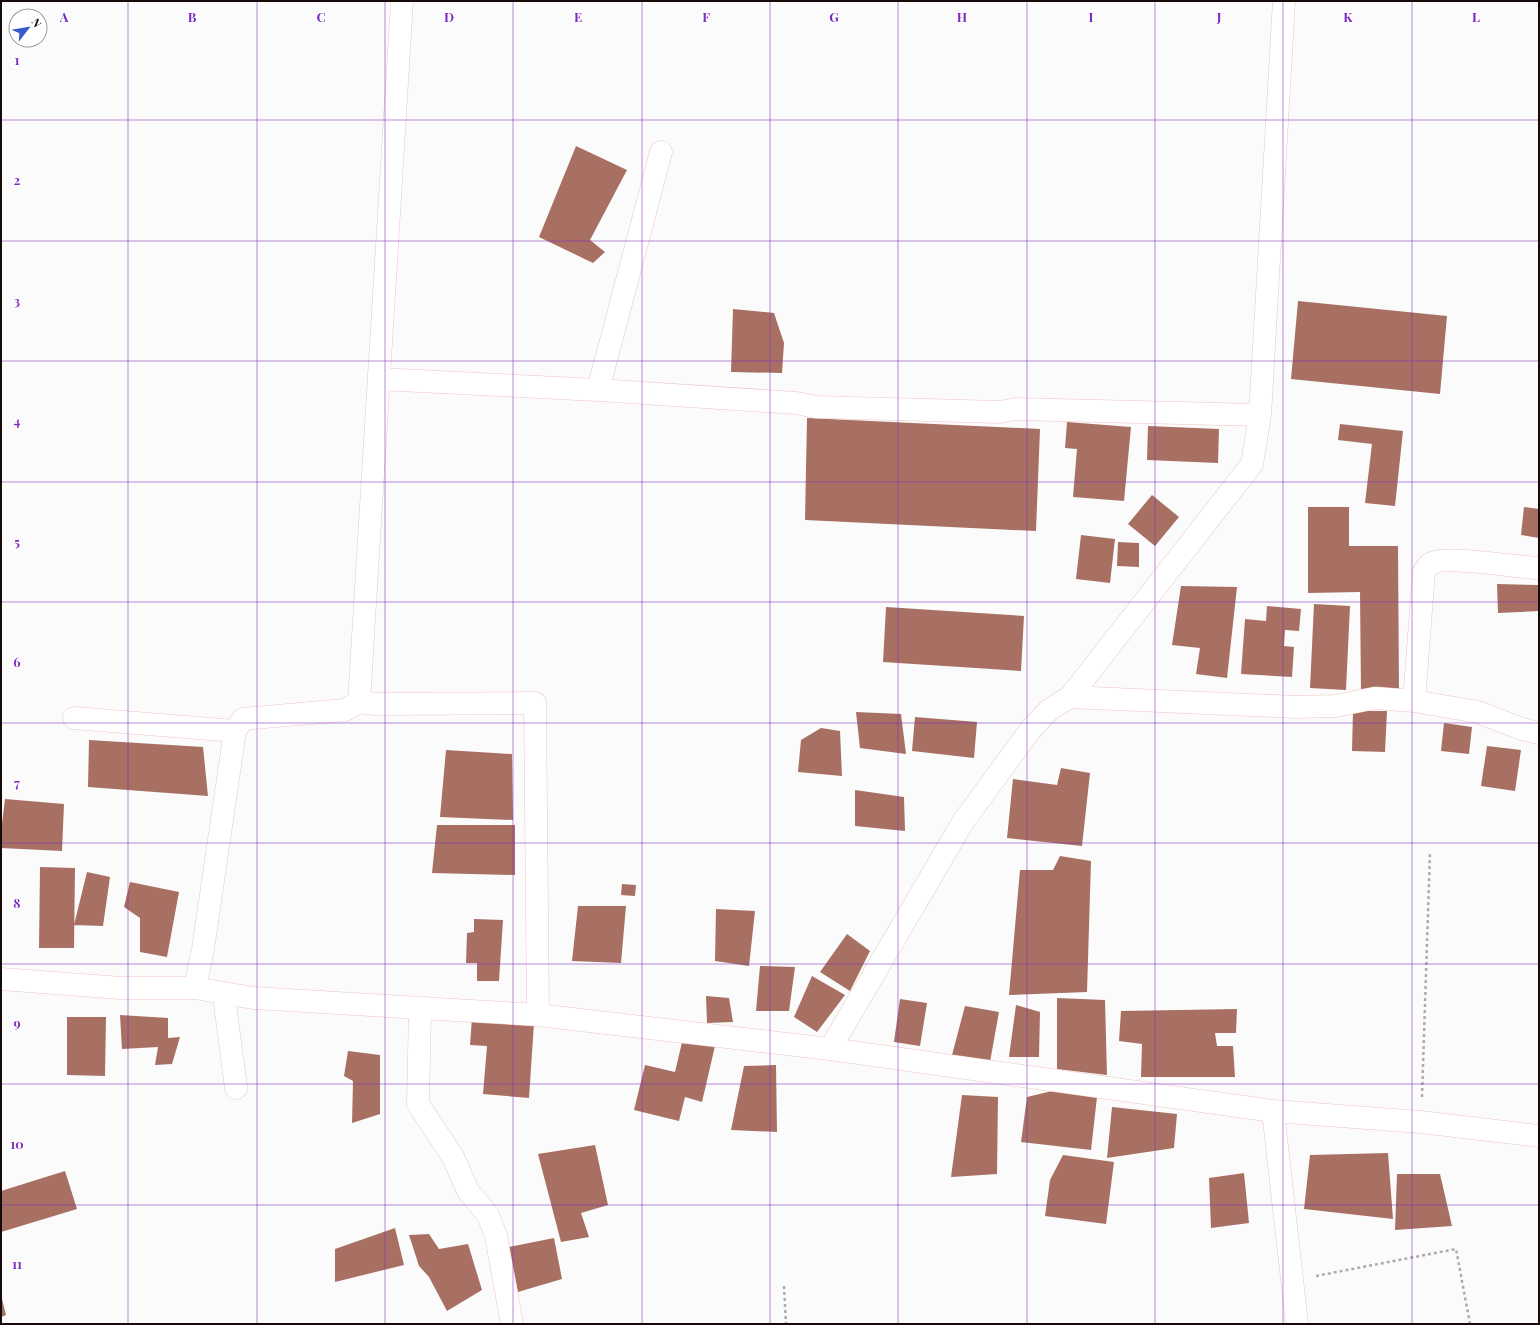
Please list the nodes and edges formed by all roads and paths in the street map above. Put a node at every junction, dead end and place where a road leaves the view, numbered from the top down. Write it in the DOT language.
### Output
graph roads {
  1 [pos="402,1"];
  2 [pos="1284,1"];
  3 [pos="661,152"];
  4 [pos="379,379"];
  5 [pos="598,390"];
  6 [pos="1260,416"];
  7 [pos="1539,568"];
  8 [pos="1070,697"];
  9 [pos="1414,701"];
  10 [pos="359,702"];
  11 [pos="74,718"];
  12 [pos="235,731"];
  13 [pos="1539,733"];
  14 [pos="1430,852"];
  15 [pos="1,979"];
  16 [pos="195,988"];
  17 [pos="227,994"];
  18 [pos="420,1009"];
  19 [pos="538,1015"];
  20 [pos="830,1049"];
  21 [pos="236,1088"];
  22 [pos="1273,1111"];
  23 [pos="1421,1122"];
  24 [pos="1539,1136"];
  25 [pos="1292,1281"];
  26 [pos="784,1286"];
  27 [pos="512,1324"];
  28 [pos="786,1324"];
  29 [pos="1297,1324"];
  30 [pos="1470,1324"];
  1 -- 4 [label="street"];
  2 -- 6 [label="street"];
  3 -- 5 [label="street"];
  4 -- 5 [label="street"];
  4 -- 10 [label="street"];
  5 -- 6 [label="street"];
  6 -- 8 [label="street"];
  7 -- 9 [label="street"];
  8 -- 9 [label="street"];
  8 -- 20 [label="street"];
  9 -- 13 [label="street"];
  10 -- 12 [label="street"];
  10 -- 19 [label="street"];
  11 -- 12 [label="street"];
  12 -- 16 [label="street"];
  14 -- 23 [label="path"];
  15 -- 16 [label="street"];
  16 -- 17 [label="street"];
  17 -- 18 [label="street"];
  17 -- 21 [label="street"];
  18 -- 19 [label="street"];
  18 -- 27 [label="street"];
  19 -- 20 [label="street"];
  20 -- 22 [label="street"];
  22 -- 23 [label="street"];
  22 -- 25 [label="street"];
  23 -- 24 [label="street"];
  25 -- 29 [label="street"];
  25 -- 30 [label="path"];
  26 -- 28 [label="path"];
}
